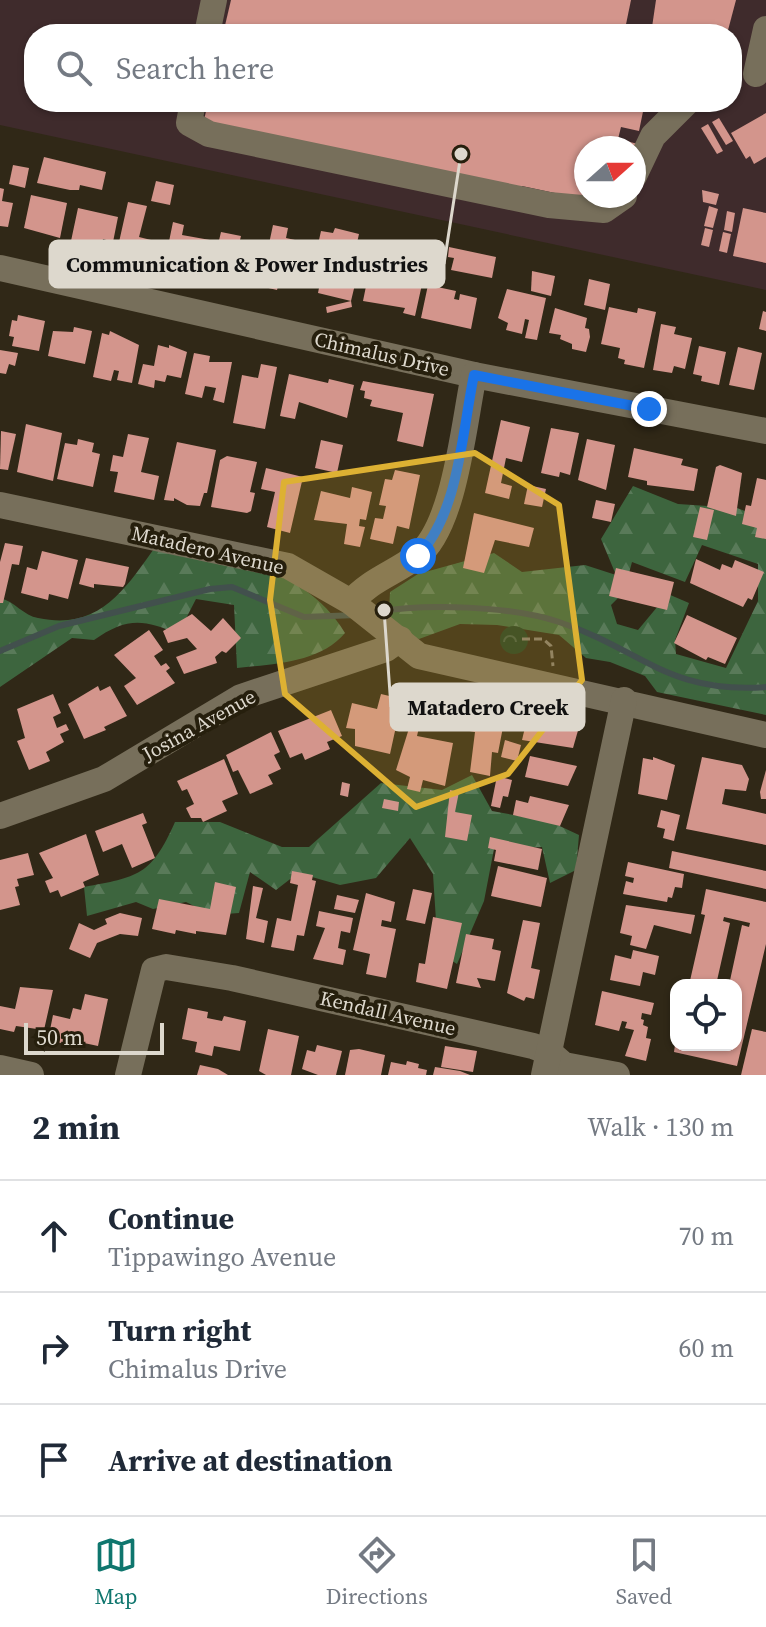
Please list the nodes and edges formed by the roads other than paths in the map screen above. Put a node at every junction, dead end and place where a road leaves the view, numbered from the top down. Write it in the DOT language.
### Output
graph roads {
  1 [pos="214,0"];
  2 [pos="209,24"];
  3 [pos="766,29"];
  4 [pos="751,75"];
  5 [pos="191,112"];
  6 [pos="677,112"];
  7 [pos="646,151"];
  8 [pos="574,207"];
  9 [pos="582,208"];
  10 [pos="607,208"];
  11 [pos="0,268"];
  12 [pos="474,375"];
  13 [pos="766,431"];
  14 [pos="0,505"];
  15 [pos="354,604"];
  16 [pos="390,631"];
  17 [pos="624,700"];
  18 [pos="766,735"];
  19 [pos="0,816"];
  20 [pos="546,1063"];
  21 [pos="0,1068"];
  22 [pos="31,1075"];
  23 [pos="128,1075"];
  24 [pos="617,1075"];
  1 -- 2 [label="street"];
  3 -- 4 [label="street"];
  5 -- 8 [label="street"];
  6 -- 7 [label="street"];
  9 -- 10 [label="street"];
  11 -- 12 [label="street, Chimalus Drive"];
  12 -- 13 [label="street, Chimalus Drive"];
  12 -- 15 [label="street"];
  14 -- 15 [label="street, Matadero Avenue"];
  15 -- 16 [label="street, Matadero Avenue"];
  16 -- 17 [label="street, Matadero Avenue"];
  16 -- 19 [label="street, Josina Avenue"];
  17 -- 18 [label="street, Matadero Avenue"];
  17 -- 20 [label="street"];
  20 -- 23 [label="street, Kendall Avenue"];
  20 -- 24 [label="street, Kendall Avenue"];
  21 -- 22 [label="street"];
}
